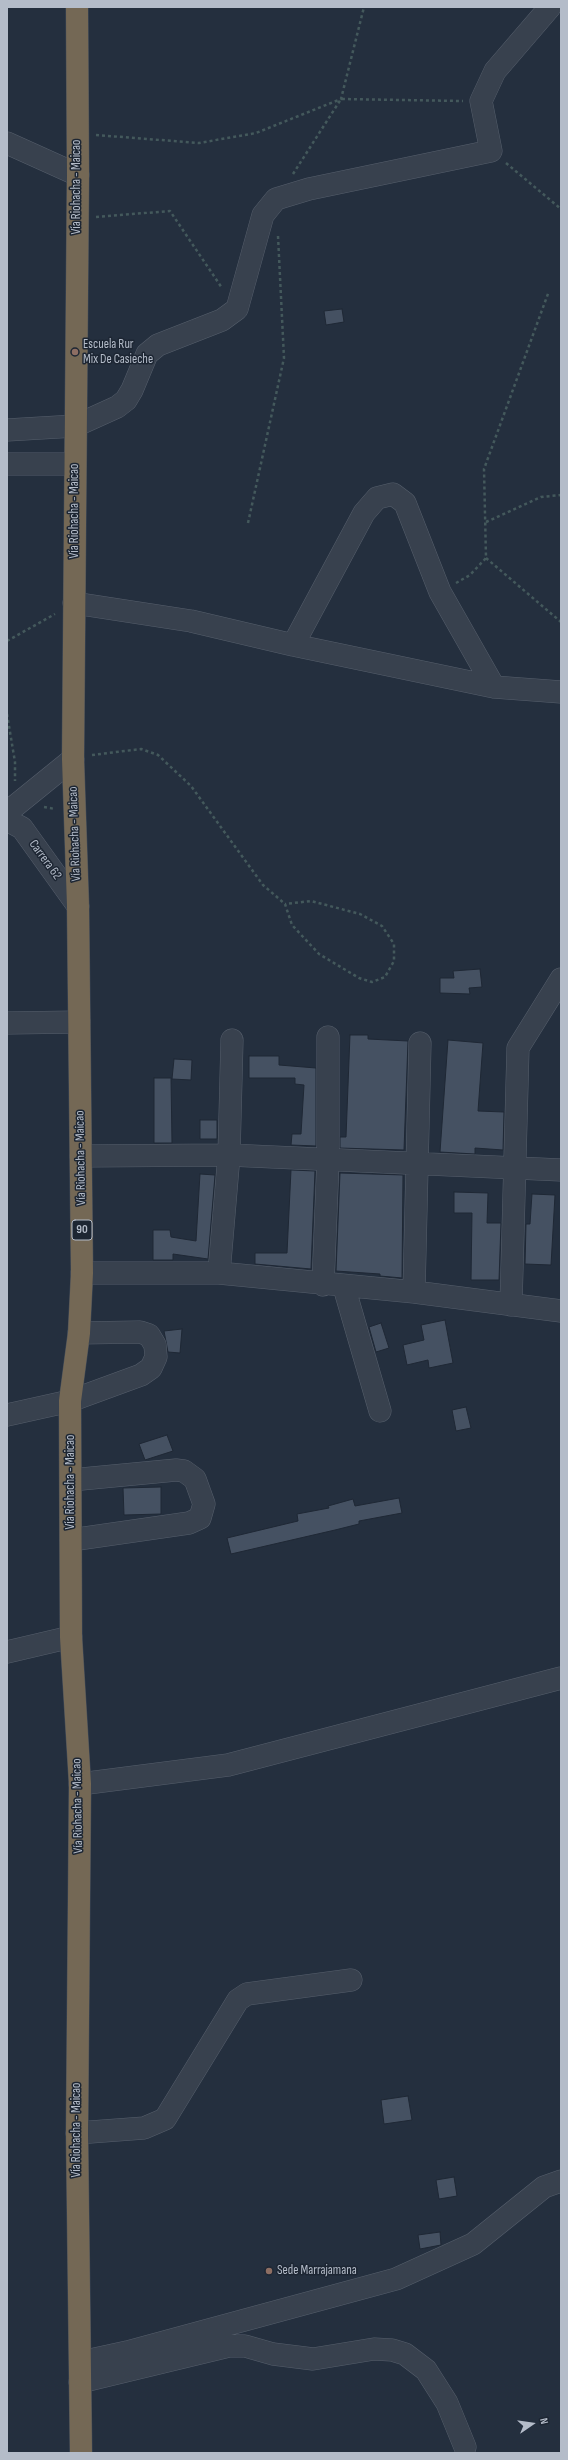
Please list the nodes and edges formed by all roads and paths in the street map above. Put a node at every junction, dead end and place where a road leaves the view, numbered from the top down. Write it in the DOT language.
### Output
graph roads {
  1 [pos="77,7"];
  2 [pos="364,7"];
  3 [pos="550,7"];
  4 [pos="341,100"];
  5 [pos="481,101"];
  6 [pos="78,134"];
  7 [pos="7,143"];
  8 [pos="491,151"];
  9 [pos="78,175"];
  10 [pos="276,199"];
  11 [pos="561,209"];
  12 [pos="77,218"];
  13 [pos="278,231"];
  14 [pos="550,291"];
  15 [pos="237,309"];
  16 [pos="74,426"];
  17 [pos="7,430"];
  18 [pos="7,464"];
  19 [pos="75,464"];
  20 [pos="561,495"];
  21 [pos="486,522"];
  22 [pos="248,524"];
  23 [pos="486,558"];
  24 [pos="440,592"];
  25 [pos="74,602"];
  26 [pos="561,622"];
  27 [pos="7,642"];
  28 [pos="293,645"];
  29 [pos="494,688"];
  30 [pos="561,692"];
  31 [pos="7,714"];
  32 [pos="73,759"];
  33 [pos="10,812"];
  34 [pos="285,904"];
  35 [pos="78,906"];
  36 [pos="561,979"];
  37 [pos="80,1022"];
  38 [pos="7,1023"];
  39 [pos="328,1036"];
  40 [pos="232,1040"];
  41 [pos="420,1043"];
  42 [pos="229,1155"];
  43 [pos="82,1156"];
  44 [pos="328,1161"];
  45 [pos="416,1163"];
  46 [pos="515,1169"];
  47 [pos="561,1170"];
  48 [pos="82,1273"];
  49 [pos="219,1273"];
  50 [pos="323,1285"];
  51 [pos="344,1287"];
  52 [pos="414,1292"];
  53 [pos="511,1305"];
  54 [pos="561,1311"];
  55 [pos="78,1333"];
  56 [pos="70,1400"];
  57 [pos="380,1411"];
  58 [pos="7,1415"];
  59 [pos="71,1480"];
  60 [pos="71,1540"];
  61 [pos="71,1637"];
  62 [pos="7,1652"];
  63 [pos="561,1678"];
  64 [pos="80,1784"];
  65 [pos="351,1980"];
  66 [pos="77,2133"];
  67 [pos="561,2181"];
  68 [pos="80,2372"];
  69 [pos="465,2447"];
  70 [pos="81,2453"];
  1 -- 6 [label="highway, Vía Riohacha - Maicao / 90"];
  2 -- 4 [label="path"];
  3 -- 5 [label="street"];
  4 -- 5 [label="path"];
  4 -- 6 [label="path"];
  4 -- 10 [label="path"];
  5 -- 8 [label="street"];
  6 -- 9 [label="highway, Vía Riohacha - Maicao / 90"];
  7 -- 9 [label="street"];
  8 -- 10 [label="street"];
  8 -- 11 [label="path"];
  9 -- 12 [label="highway, Vía Riohacha - Maicao / 90"];
  10 -- 15 [label="street"];
  12 -- 15 [label="path"];
  12 -- 16 [label="highway, Vía Riohacha - Maicao / 90"];
  13 -- 22 [label="path"];
  14 -- 21 [label="path"];
  15 -- 16 [label="street"];
  16 -- 17 [label="street"];
  16 -- 19 [label="highway, Vía Riohacha - Maicao / 90"];
  18 -- 19 [label="street"];
  19 -- 25 [label="highway, Vía Riohacha - Maicao / 90"];
  20 -- 21 [label="path"];
  21 -- 23 [label="path"];
  23 -- 24 [label="path"];
  23 -- 26 [label="path"];
  24 -- 28 [label="street"];
  24 -- 29 [label="street"];
  25 -- 27 [label="path"];
  25 -- 28 [label="street"];
  25 -- 32 [label="highway, Vía Riohacha - Maicao / 90"];
  28 -- 29 [label="street"];
  29 -- 30 [label="street"];
  31 -- 33 [label="path"];
  32 -- 33 [label="street"];
  32 -- 34 [label="path"];
  32 -- 35 [label="highway, Vía Riohacha - Maicao / 90"];
  33 -- 35 [label="street, Carrera 62"];
  34 -- 34 [label="path"];
  35 -- 37 [label="highway, Vía Riohacha - Maicao / 90"];
  36 -- 46 [label="street"];
  37 -- 38 [label="street"];
  37 -- 43 [label="highway, Vía Riohacha - Maicao / 90"];
  39 -- 44 [label="street"];
  40 -- 42 [label="street"];
  41 -- 45 [label="street"];
  42 -- 43 [label="street"];
  42 -- 44 [label="street"];
  42 -- 49 [label="street"];
  43 -- 48 [label="highway, Vía Riohacha - Maicao / 90"];
  44 -- 45 [label="street"];
  44 -- 50 [label="street"];
  45 -- 46 [label="street"];
  45 -- 52 [label="street"];
  46 -- 47 [label="street"];
  46 -- 53 [label="street"];
  48 -- 49 [label="street"];
  48 -- 55 [label="highway, Vía Riohacha - Maicao / 90"];
  49 -- 50 [label="street"];
  50 -- 51 [label="street"];
  51 -- 52 [label="street"];
  51 -- 57 [label="street"];
  52 -- 53 [label="street"];
  53 -- 54 [label="street"];
  55 -- 56 [label="highway, Vía Riohacha - Maicao / 90"];
  55 -- 56 [label="street"];
  56 -- 58 [label="street"];
  56 -- 59 [label="highway, Vía Riohacha - Maicao / 90"];
  59 -- 60 [label="highway, Vía Riohacha - Maicao / 90"];
  59 -- 60 [label="street"];
  60 -- 61 [label="highway, Vía Riohacha - Maicao / 90"];
  61 -- 62 [label="street"];
  61 -- 64 [label="highway, Vía Riohacha - Maicao / 90"];
  63 -- 64 [label="street"];
  64 -- 66 [label="highway, Vía Riohacha - Maicao / 90"];
  65 -- 66 [label="street"];
  66 -- 68 [label="highway, Vía Riohacha - Maicao / 90"];
  67 -- 68 [label="street"];
  68 -- 69 [label="street"];
  68 -- 70 [label="highway, Vía Riohacha - Maicao / 90"];
}
